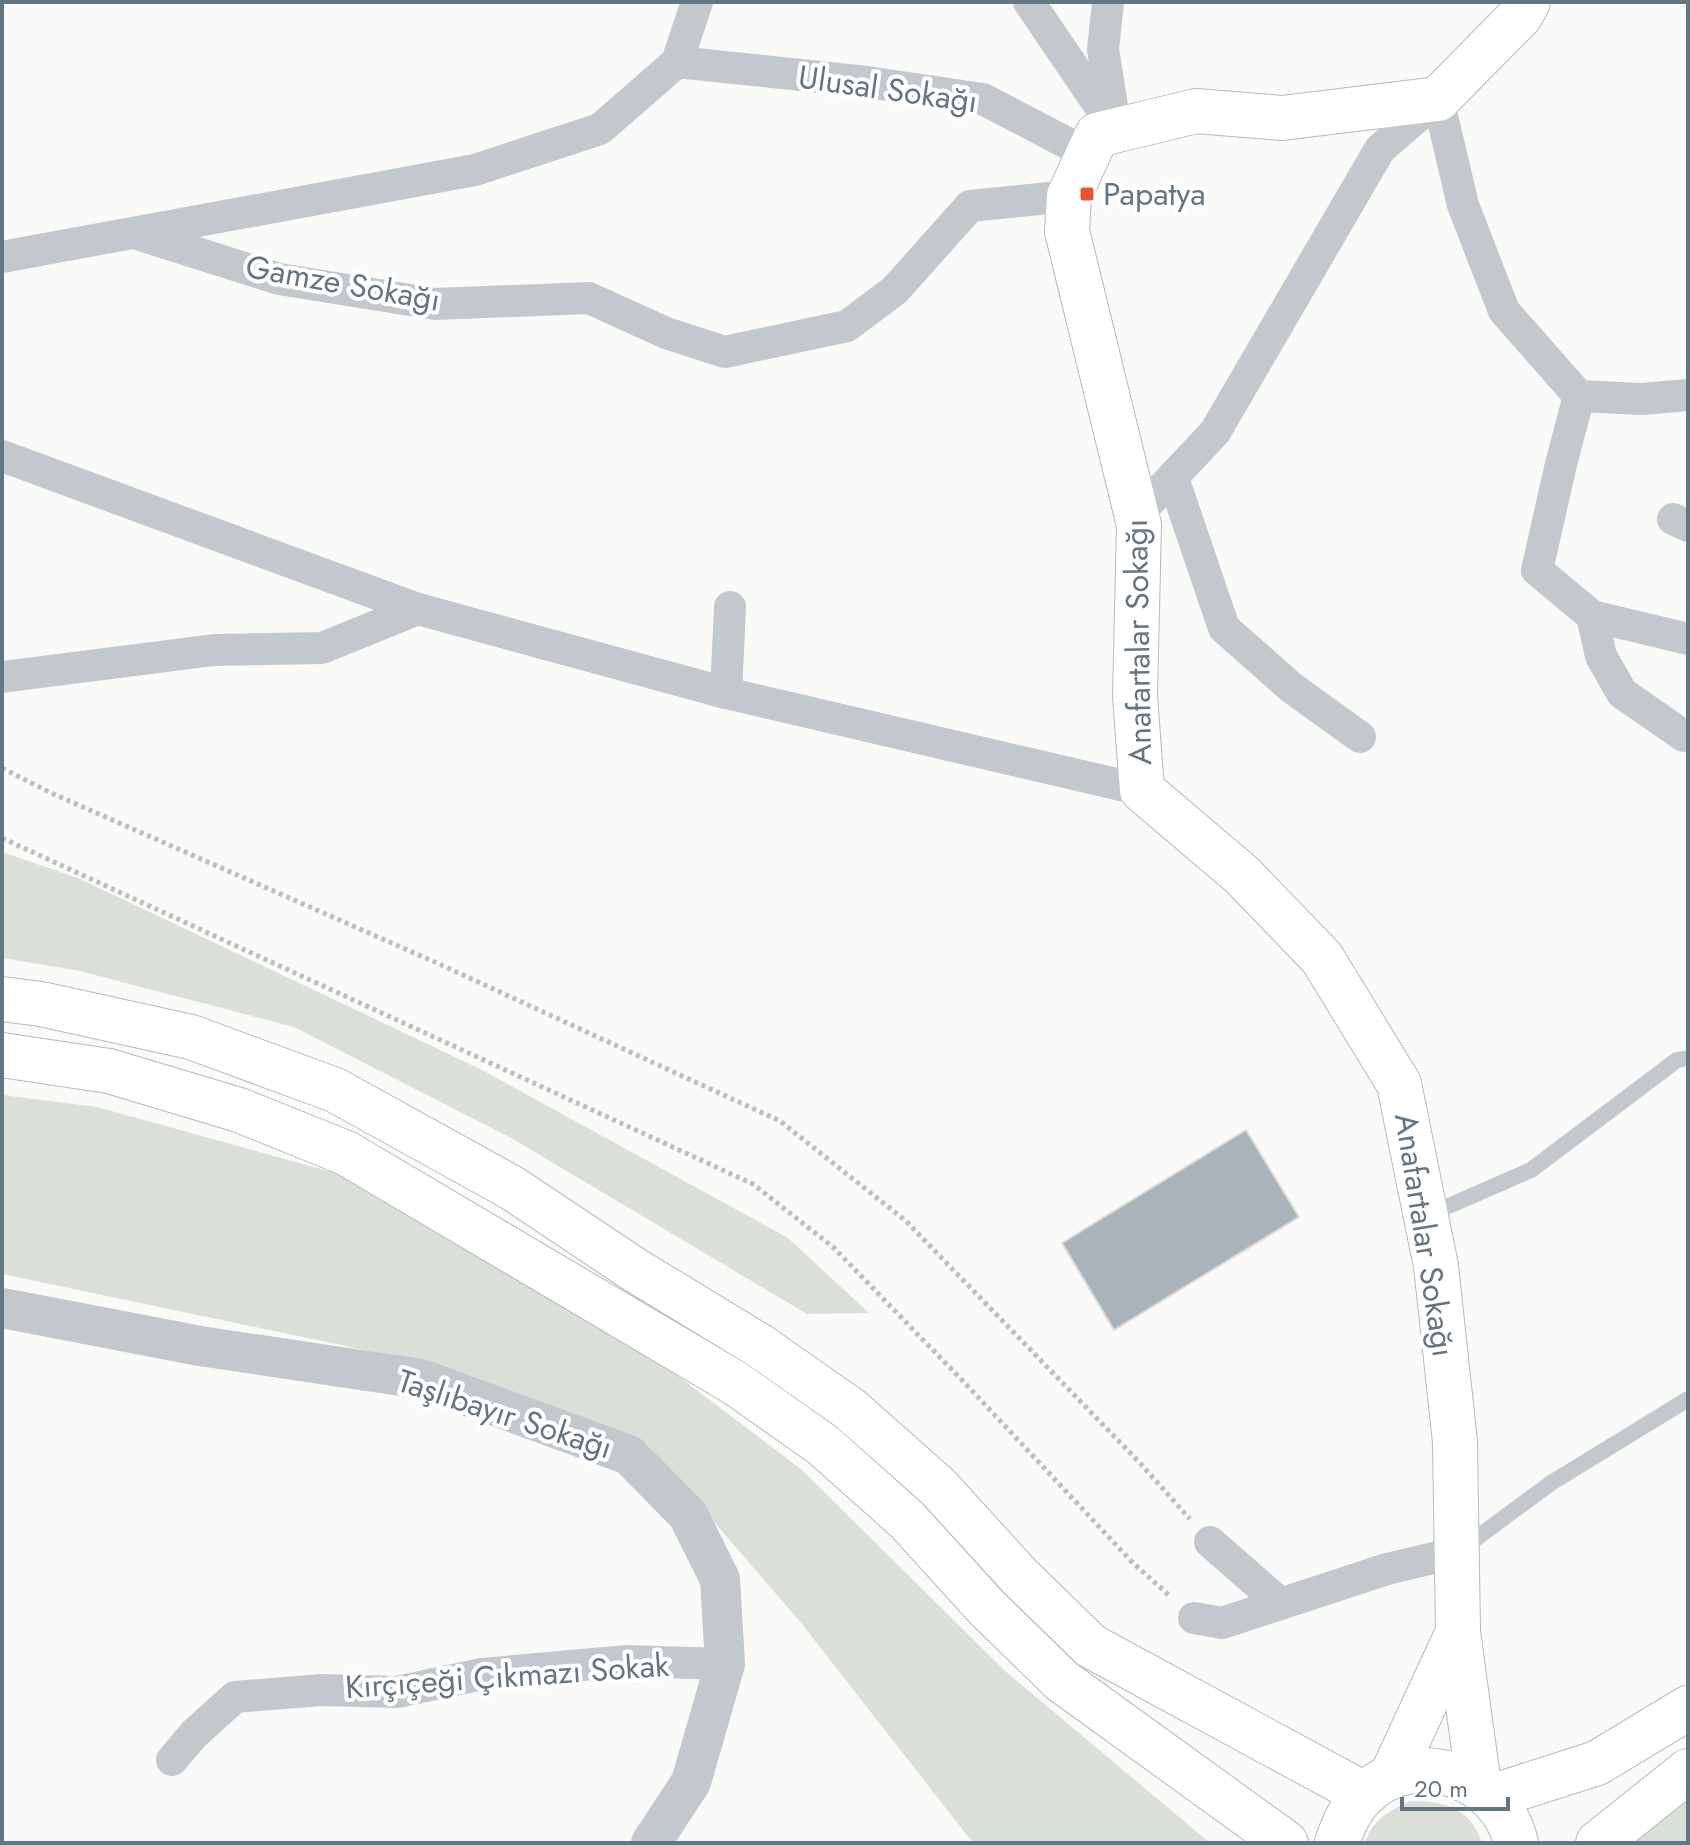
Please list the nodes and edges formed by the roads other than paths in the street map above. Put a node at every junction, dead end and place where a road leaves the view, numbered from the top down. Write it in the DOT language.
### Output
graph roads {
  1 [pos="697,2"];
  2 [pos="1029,2"];
  3 [pos="1108,2"];
  4 [pos="1528,2"];
  5 [pos="677,62"];
  6 [pos="1438,99"];
  7 [pos="1102,142"];
  8 [pos="1069,196"];
  9 [pos="134,233"];
  10 [pos="2,257"];
  11 [pos="1688,395"];
  12 [pos="1579,396"];
  13 [pos="2,456"];
  14 [pos="1173,478"];
  15 [pos="1137,515"];
  16 [pos="730,607"];
  17 [pos="418,609"];
  18 [pos="1592,616"];
  19 [pos="1688,639"];
  20 [pos="2,677"];
  21 [pos="726,693"];
  22 [pos="1684,736"];
  23 [pos="1360,737"];
  24 [pos="1142,790"];
  25 [pos="2,999"];
  26 [pos="2,1055"];
  27 [pos="1688,1058"];
  28 [pos="1426,1216"];
  29 [pos="2,1308"];
  30 [pos="1688,1399"];
  31 [pos="1210,1542"];
  32 [pos="1459,1552"];
  33 [pos="1281,1604"];
  34 [pos="1194,1618"];
  35 [pos="1458,1632"];
  36 [pos="725,1664"];
  37 [pos="1688,1708"];
  38 [pos="172,1760"];
  39 [pos="1688,1771"];
  40 [pos="1378,1785"];
  41 [pos="1485,1792"];
  42 [pos="1670,1799"];
  43 [pos="651,1843"];
  44 [pos="1286,1843"];
  45 [pos="1337,1843"];
  46 [pos="1516,1843"];
  47 [pos="1598,1843"];
  1 -- 5 [label="street"];
  2 -- 7 [label="street"];
  3 -- 7 [label="street"];
  4 -- 6 [label="main road"];
  5 -- 7 [label="street, Ulusal Sokağı"];
  5 -- 9 [label="street"];
  6 -- 7 [label="main road"];
  6 -- 12 [label="street"];
  6 -- 14 [label="street"];
  7 -- 8 [label="main road, Anafartalar Sokağı"];
  8 -- 9 [label="street, Gamze Sokağı"];
  8 -- 15 [label="main road, Anafartalar Sokağı"];
  9 -- 10 [label="street"];
  11 -- 12 [label="street"];
  12 -- 18 [label="street"];
  13 -- 17 [label="street"];
  14 -- 15 [label="street"];
  14 -- 23 [label="street"];
  15 -- 24 [label="main road, Anafartalar Sokağı"];
  16 -- 21 [label="street"];
  17 -- 20 [label="street"];
  17 -- 21 [label="street"];
  18 -- 19 [label="street"];
  18 -- 22 [label="street"];
  21 -- 24 [label="street"];
  24 -- 28 [label="main road, Anafartalar Sokağı"];
  25 -- 40 [label="main road"];
  26 -- 44 [label="main road"];
  27 -- 28 [label="lane"];
  28 -- 32 [label="main road, Anafartalar Sokağı"];
  29 -- 36 [label="street, Taşlıbayır Sokağı"];
  30 -- 32 [label="lane"];
  31 -- 33 [label="street"];
  32 -- 33 [label="street"];
  32 -- 35 [label="main road, Anafartalar Sokağı"];
  33 -- 34 [label="street"];
  35 -- 40 [label="main road"];
  35 -- 41 [label="main road, Anafartalar Sokağı"];
  36 -- 38 [label="street, Kırçıçeği Çıkmazı Sokak"];
  36 -- 43 [label="street, Taşlıbayır Sokağı"];
  37 -- 41 [label="main road"];
  39 -- 42 [label="main road"];
  40 -- 41 [label="main road"];
  40 -- 45 [label="main road"];
  41 -- 46 [label="main road"];
  42 -- 47 [label="main road"];
}
